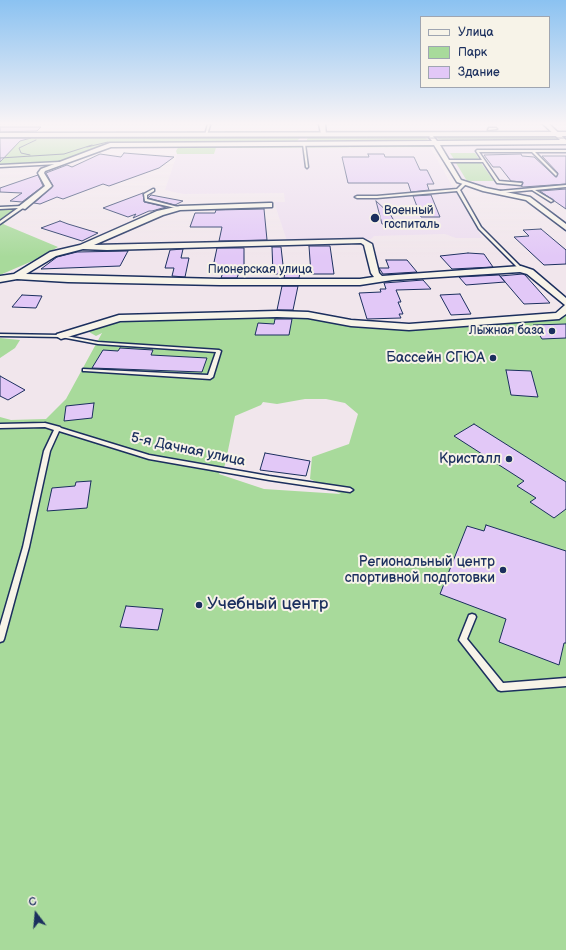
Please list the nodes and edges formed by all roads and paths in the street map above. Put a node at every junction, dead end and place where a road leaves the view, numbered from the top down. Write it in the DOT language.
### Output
graph roads {
  1 [pos="49,168"];
  2 [pos="451,168"];
  3 [pos="489,168"];
  4 [pos="550,168"];
  5 [pos="556,175"];
  6 [pos="464,184"];
  7 [pos="521,184"];
  8 [pos="566,186"];
  9 [pos="532,189"];
  10 [pos="153,190"];
  11 [pos="458,190"];
  12 [pos="521,190"];
  13 [pos="500,192"];
  14 [pos="357,197"];
  15 [pos="528,198"];
  16 [pos="551,201"];
  17 [pos="269,205"];
  18 [pos="22,207"];
  19 [pos="0,208"];
  20 [pos="180,208"];
  21 [pos="0,224"];
  22 [pos="566,228"];
  23 [pos="83,247"];
  24 [pos="521,268"];
  25 [pos="17,276"];
  26 [pos="380,279"];
  27 [pos="0,280"];
  28 [pos="566,303"];
  29 [pos="566,308"];
  30 [pos="0,335"];
  31 [pos="61,336"];
  32 [pos="85,370"];
  33 [pos="0,426"];
  34 [pos="58,428"];
  35 [pos="350,490"];
  36 [pos="472,617"];
  37 [pos="0,639"];
  38 [pos="566,682"];
  1 -- 18 [label="street"];
  2 -- 6 [label="street"];
  3 -- 7 [label="lane"];
  4 -- 5 [label="lane"];
  6 -- 11 [label="lane"];
  6 -- 13 [label="street"];
  8 -- 9 [label="lane"];
  9 -- 12 [label="lane"];
  9 -- 16 [label="lane"];
  10 -- 20 [label="lane"];
  11 -- 14 [label="lane"];
  11 -- 24 [label="lane"];
  12 -- 13 [label="lane"];
  12 -- 15 [label="lane"];
  13 -- 15 [label="street"];
  15 -- 22 [label="street"];
  17 -- 20 [label="street"];
  18 -- 19 [label="lane"];
  18 -- 21 [label="lane"];
  20 -- 23 [label="street"];
  23 -- 25 [label="street"];
  23 -- 26 [label="street"];
  24 -- 26 [label="street, Пионерская улица"];
  24 -- 28 [label="street"];
  25 -- 26 [label="street, Пионерская улица"];
  25 -- 27 [label="street, Пионерская улица"];
  29 -- 31 [label="street"];
  30 -- 31 [label="lane"];
  31 -- 32 [label="lane"];
  33 -- 34 [label="lane, 5-я Дачная улица"];
  34 -- 35 [label="lane, 5-я Дачная улица"];
  34 -- 37 [label="lane"];
  36 -- 38 [label="lane"];
}
